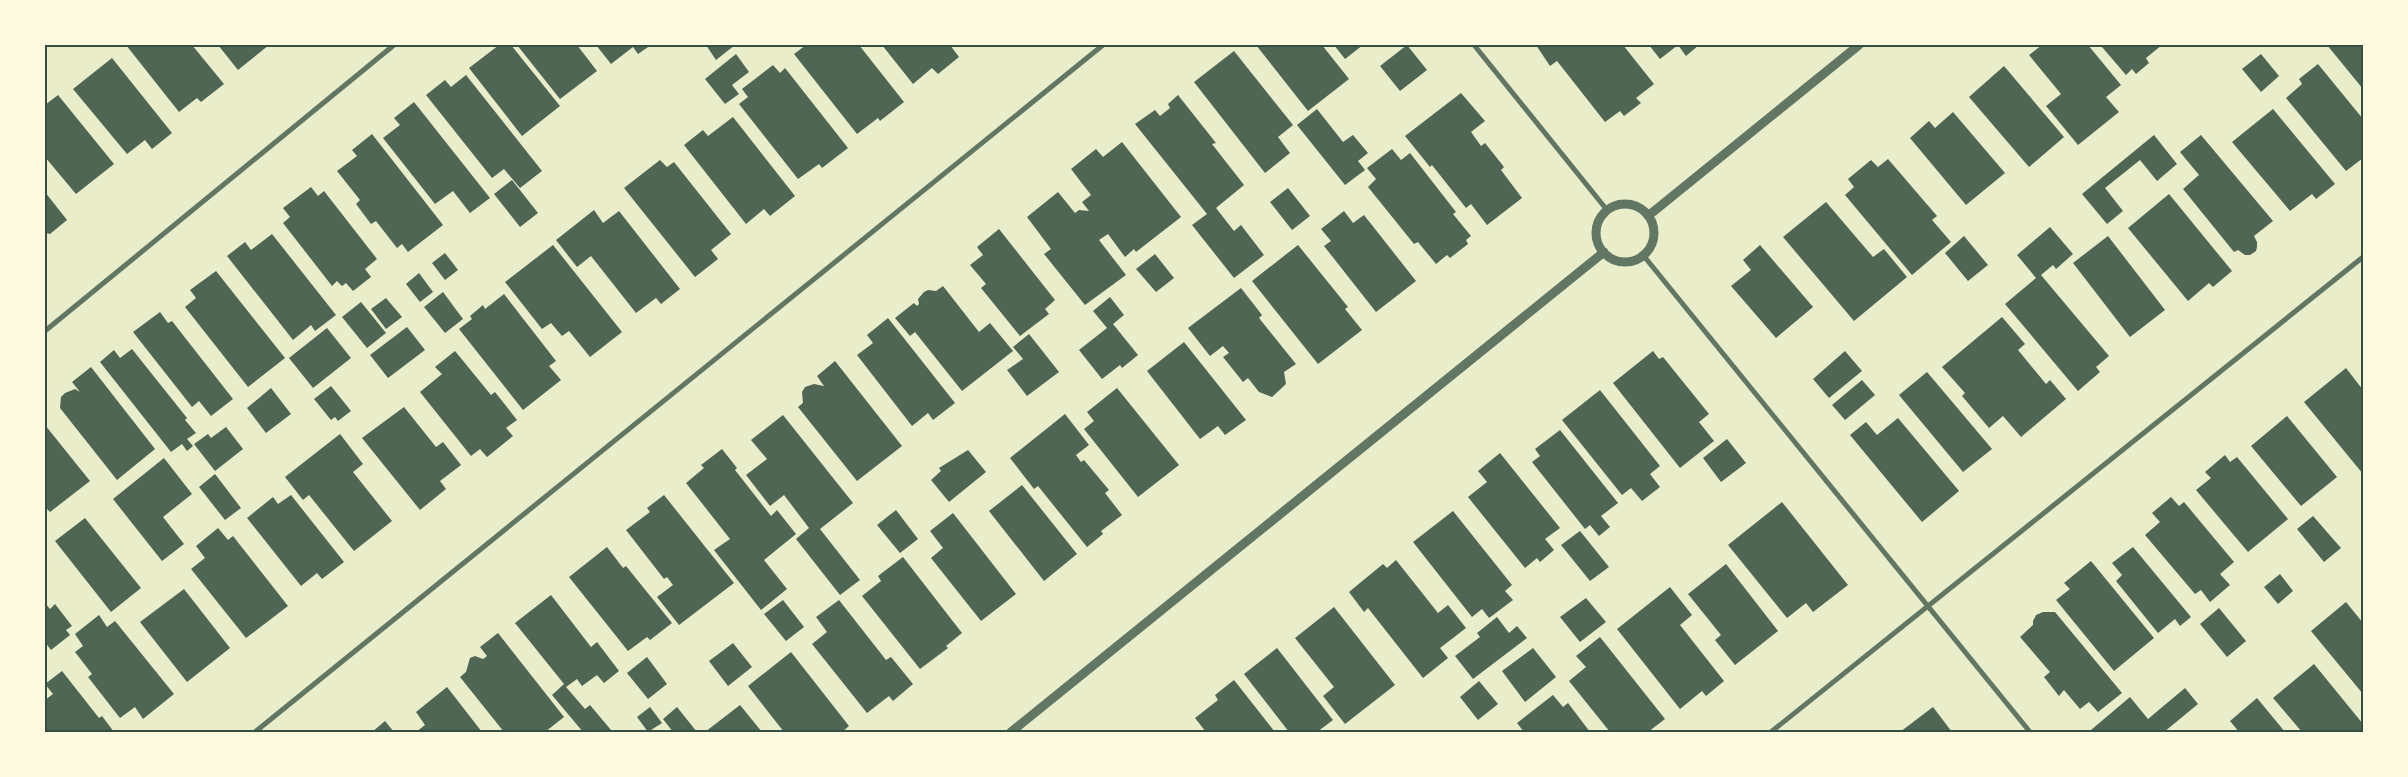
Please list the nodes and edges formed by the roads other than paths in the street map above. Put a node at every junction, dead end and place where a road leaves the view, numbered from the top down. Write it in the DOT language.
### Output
graph roads {
  1 [pos="394,45"];
  2 [pos="1103,45"];
  3 [pos="1474,45"];
  4 [pos="1859,45"];
  5 [pos="1607,210"];
  6 [pos="1648,216"];
  7 [pos="1604,252"];
  8 [pos="1643,256"];
  9 [pos="2363,257"];
  10 [pos="45,330"];
  11 [pos="1928,605"];
  12 [pos="255,732"];
  13 [pos="1011,732"];
  14 [pos="1770,732"];
  15 [pos="2030,732"];
  1 -- 10 [label="street"];
  2 -- 12 [label="street"];
  3 -- 5 [label="street"];
  4 -- 6 [label="street"];
  5 -- 6 [label="street"];
  5 -- 7 [label="street"];
  6 -- 8 [label="street"];
  7 -- 8 [label="street"];
  7 -- 13 [label="street"];
  8 -- 11 [label="street"];
  9 -- 11 [label="street"];
  11 -- 14 [label="street"];
  11 -- 15 [label="street"];
}
